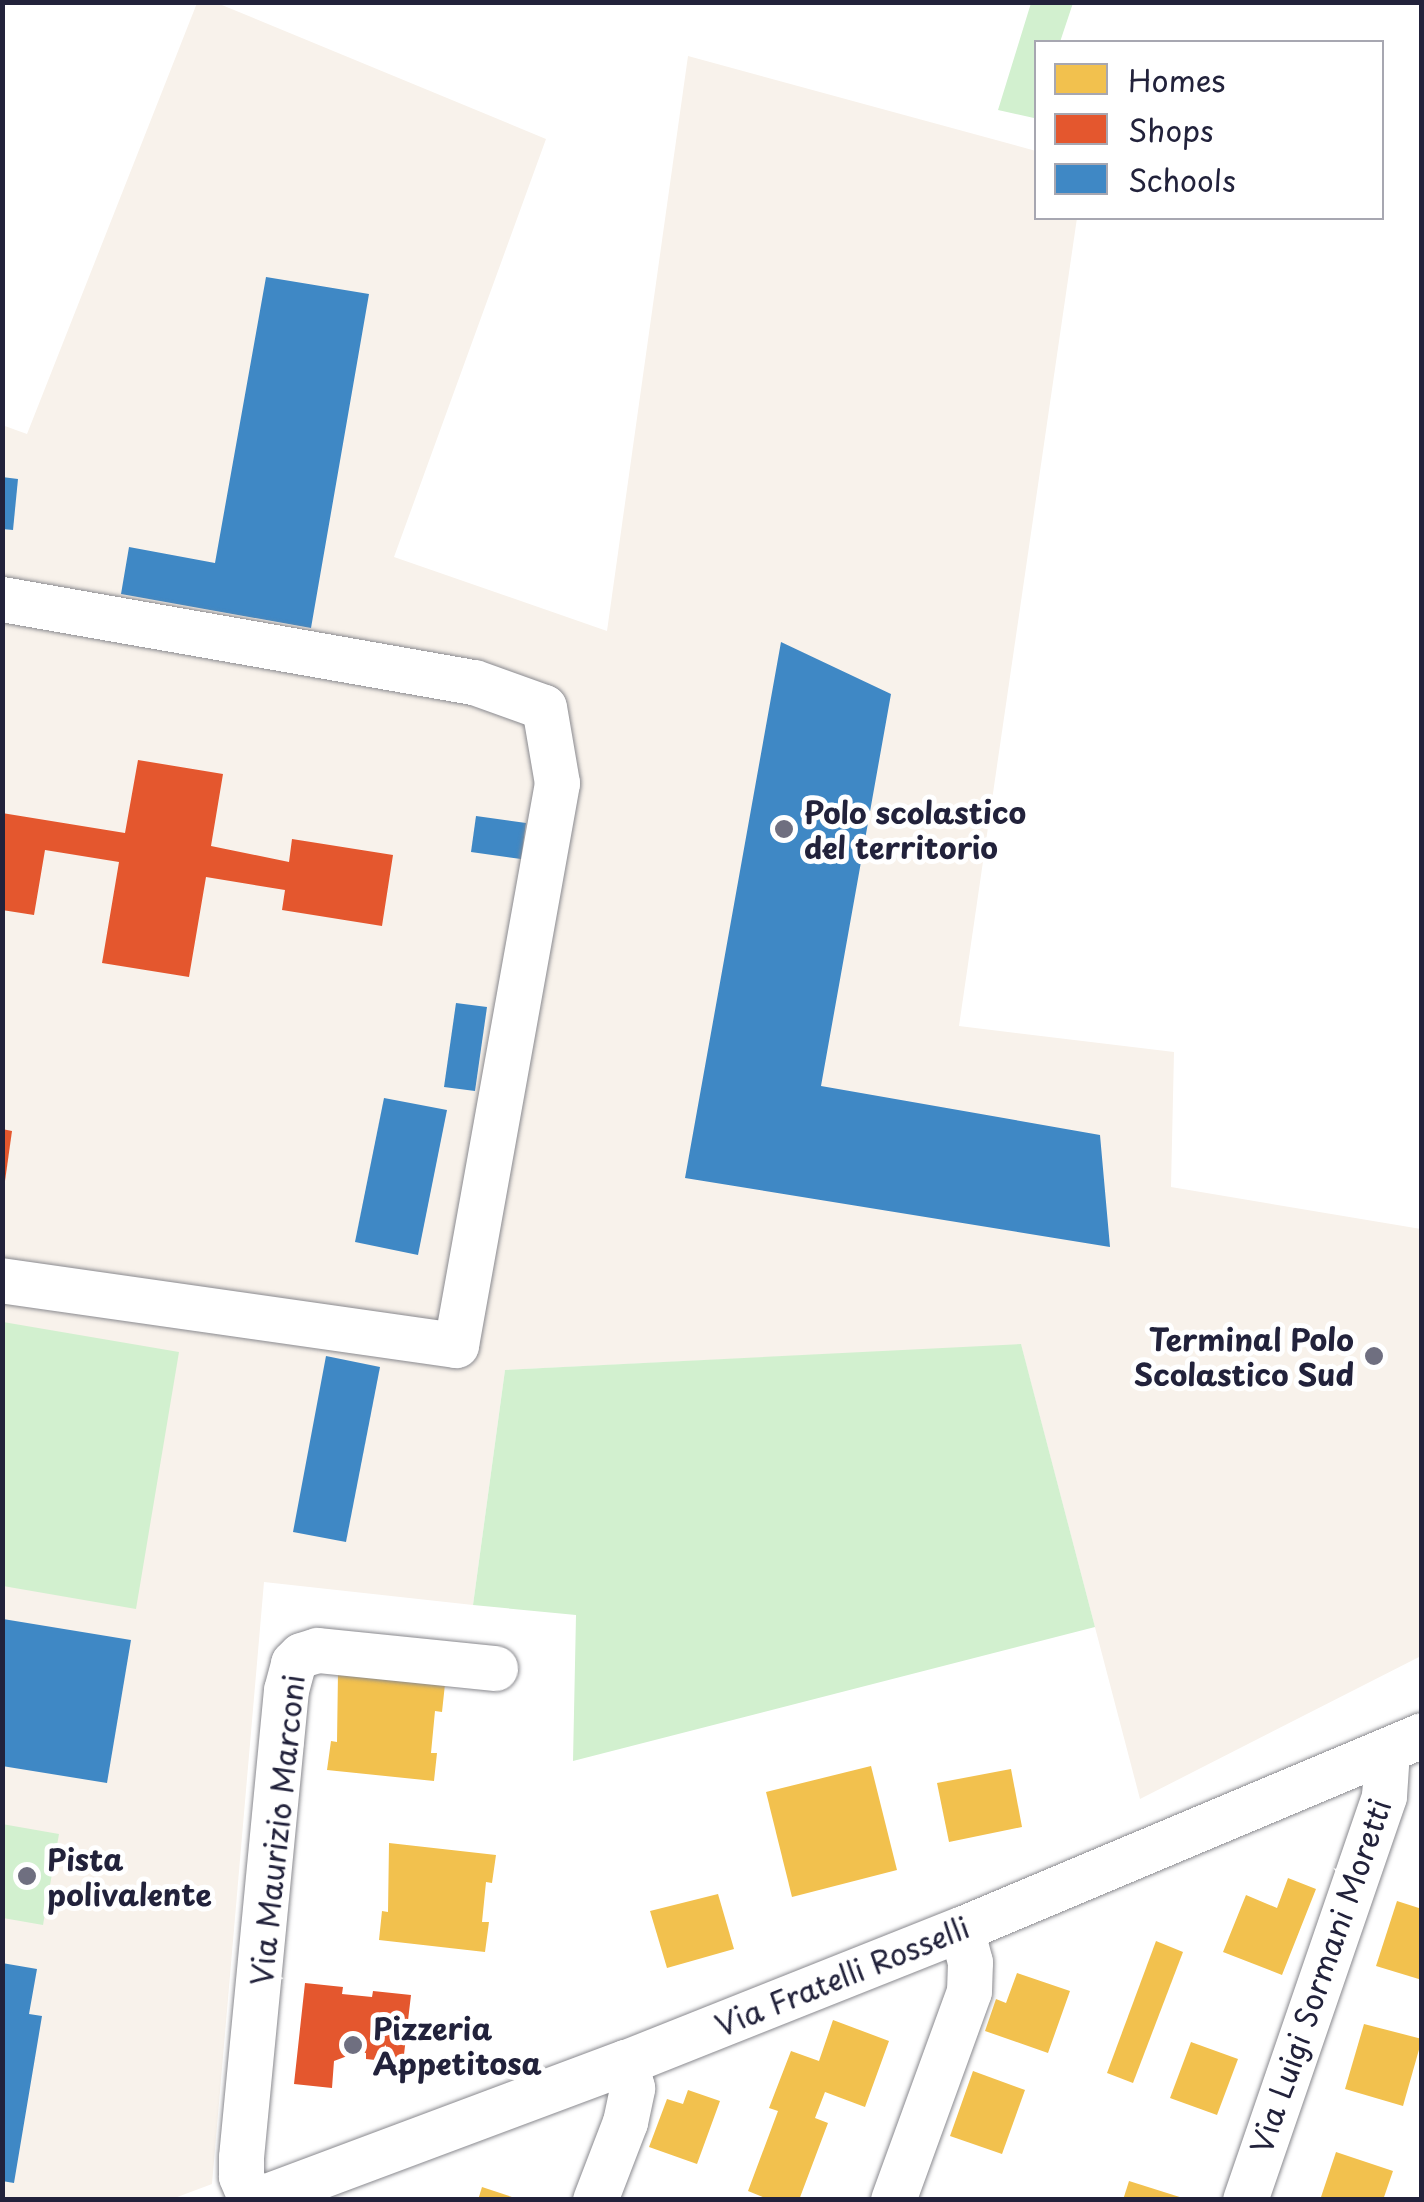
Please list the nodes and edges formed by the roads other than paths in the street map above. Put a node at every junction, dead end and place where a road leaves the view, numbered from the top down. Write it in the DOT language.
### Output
graph roads {
  1 [pos="2,599"];
  2 [pos="2,1280"];
  3 [pos="496,1668"];
  4 [pos="1404,1743"];
  5 [pos="961,1929"];
  6 [pos="626,2062"];
  7 [pos="254,2200"];
  8 [pos="595,2200"];
  9 [pos="892,2200"];
  10 [pos="1245,2200"];
  1 -- 2 [label="street"];
  3 -- 7 [label="street, Via Maurizio Marconi"];
  4 -- 5 [label="street, Via Fratelli Rosselli"];
  4 -- 10 [label="street, Via Luigi Sormani Moretti"];
  5 -- 6 [label="street, Via Fratelli Rosselli"];
  5 -- 9 [label="street"];
  6 -- 7 [label="street, Via Fratelli Rosselli"];
  6 -- 8 [label="street"];
}
